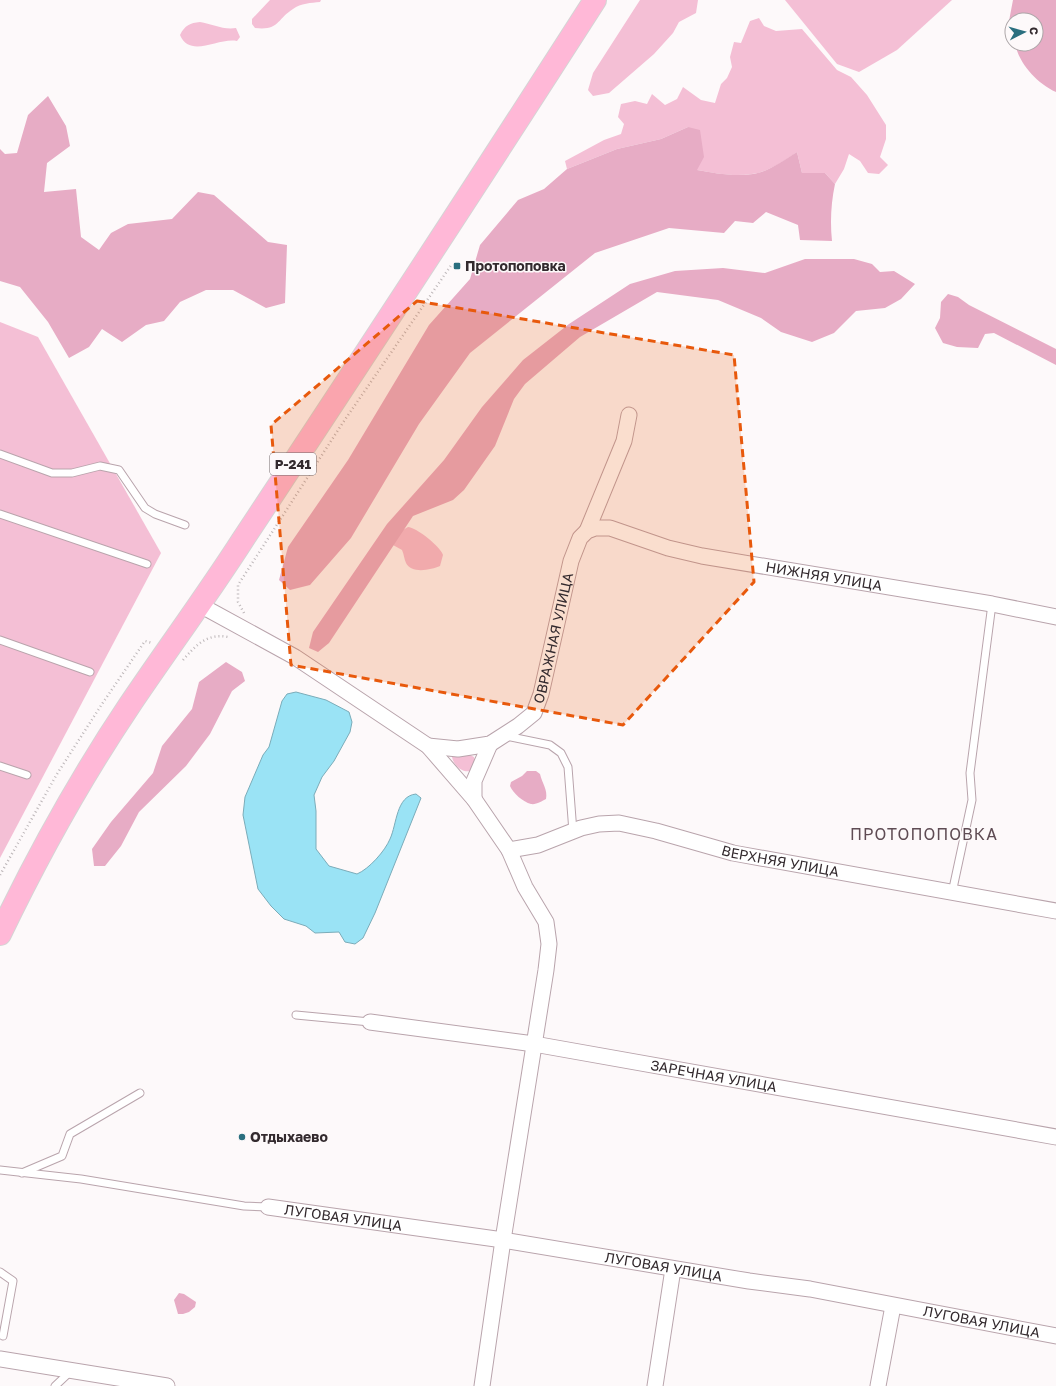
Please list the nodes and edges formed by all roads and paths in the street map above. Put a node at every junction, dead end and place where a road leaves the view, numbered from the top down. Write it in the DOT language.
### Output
graph roads {
  1 [pos="595,0"];
  2 [pos="452,264"];
  3 [pos="628,415"];
  4 [pos="0,454"];
  5 [pos="0,514"];
  6 [pos="185,525"];
  7 [pos="591,530"];
  8 [pos="147,564"];
  9 [pos="992,604"];
  10 [pos="200,605"];
  11 [pos="246,617"];
  12 [pos="1056,617"];
  13 [pos="229,637"];
  14 [pos="0,640"];
  15 [pos="145,641"];
  16 [pos="181,663"];
  17 [pos="90,672"];
  18 [pos="504,736"];
  19 [pos="490,744"];
  20 [pos="428,746"];
  21 [pos="0,766"];
  22 [pos="27,775"];
  23 [pos="474,799"];
  24 [pos="573,832"];
  25 [pos="508,850"];
  26 [pos="0,876"];
  27 [pos="952,893"];
  28 [pos="1056,911"];
  29 [pos="0,934"];
  30 [pos="296,1015"];
  31 [pos="370,1022"];
  32 [pos="534,1044"];
  33 [pos="140,1093"];
  34 [pos="1056,1137"];
  35 [pos="0,1170"];
  36 [pos="20,1174"];
  37 [pos="268,1207"];
  38 [pos="502,1240"];
  39 [pos="674,1269"];
  40 [pos="0,1272"];
  41 [pos="893,1306"];
  42 [pos="2,1336"];
  43 [pos="1056,1336"];
  44 [pos="0,1359"];
  45 [pos="71,1371"];
  46 [pos="880,1385"];
  47 [pos="55,1386"];
  48 [pos="167,1386"];
  49 [pos="482,1386"];
  50 [pos="655,1386"];
  1 -- 10 [label="highway, Р-241"];
  2 -- 11 [label="path"];
  3 -- 7 [label="street, ОВРАЖНАЯ УЛИЦА"];
  4 -- 6 [label="lane"];
  5 -- 8 [label="lane"];
  7 -- 9 [label="street, НИЖНЯЯ УЛИЦА"];
  7 -- 18 [label="street, ОВРАЖНАЯ УЛИЦА"];
  9 -- 12 [label="street, НИЖНЯЯ УЛИЦА"];
  9 -- 27 [label="lane"];
  10 -- 20 [label="street"];
  10 -- 29 [label="highway, Р-241"];
  13 -- 16 [label="path"];
  14 -- 17 [label="lane"];
  15 -- 26 [label="path"];
  18 -- 19 [label="street, ОВРАЖНАЯ УЛИЦА"];
  18 -- 24 [label="lane"];
  19 -- 20 [label="street, ОВРАЖНАЯ УЛИЦА"];
  19 -- 23 [label="street"];
  20 -- 23 [label="street"];
  21 -- 22 [label="lane"];
  23 -- 25 [label="street"];
  24 -- 25 [label="street, ВЕРХНЯЯ УЛИЦА"];
  24 -- 27 [label="street, ВЕРХНЯЯ УЛИЦА"];
  25 -- 32 [label="street"];
  27 -- 28 [label="street, ВЕРХНЯЯ УЛИЦА"];
  30 -- 31 [label="lane"];
  31 -- 32 [label="street, ЗАРЕЧНАЯ УЛИЦА"];
  32 -- 34 [label="street, ЗАРЕЧНАЯ УЛИЦА"];
  32 -- 38 [label="street"];
  33 -- 36 [label="lane"];
  35 -- 36 [label="lane"];
  36 -- 37 [label="lane"];
  37 -- 38 [label="street, ЛУГОВАЯ УЛИЦА"];
  38 -- 39 [label="street, ЛУГОВАЯ УЛИЦА"];
  38 -- 49 [label="street"];
  39 -- 41 [label="street, ЛУГОВАЯ УЛИЦА"];
  39 -- 50 [label="street"];
  40 -- 42 [label="lane"];
  41 -- 43 [label="street, ЛУГОВАЯ УЛИЦА"];
  41 -- 46 [label="street"];
  44 -- 45 [label="street"];
  45 -- 47 [label="lane"];
  45 -- 48 [label="street"];
}
